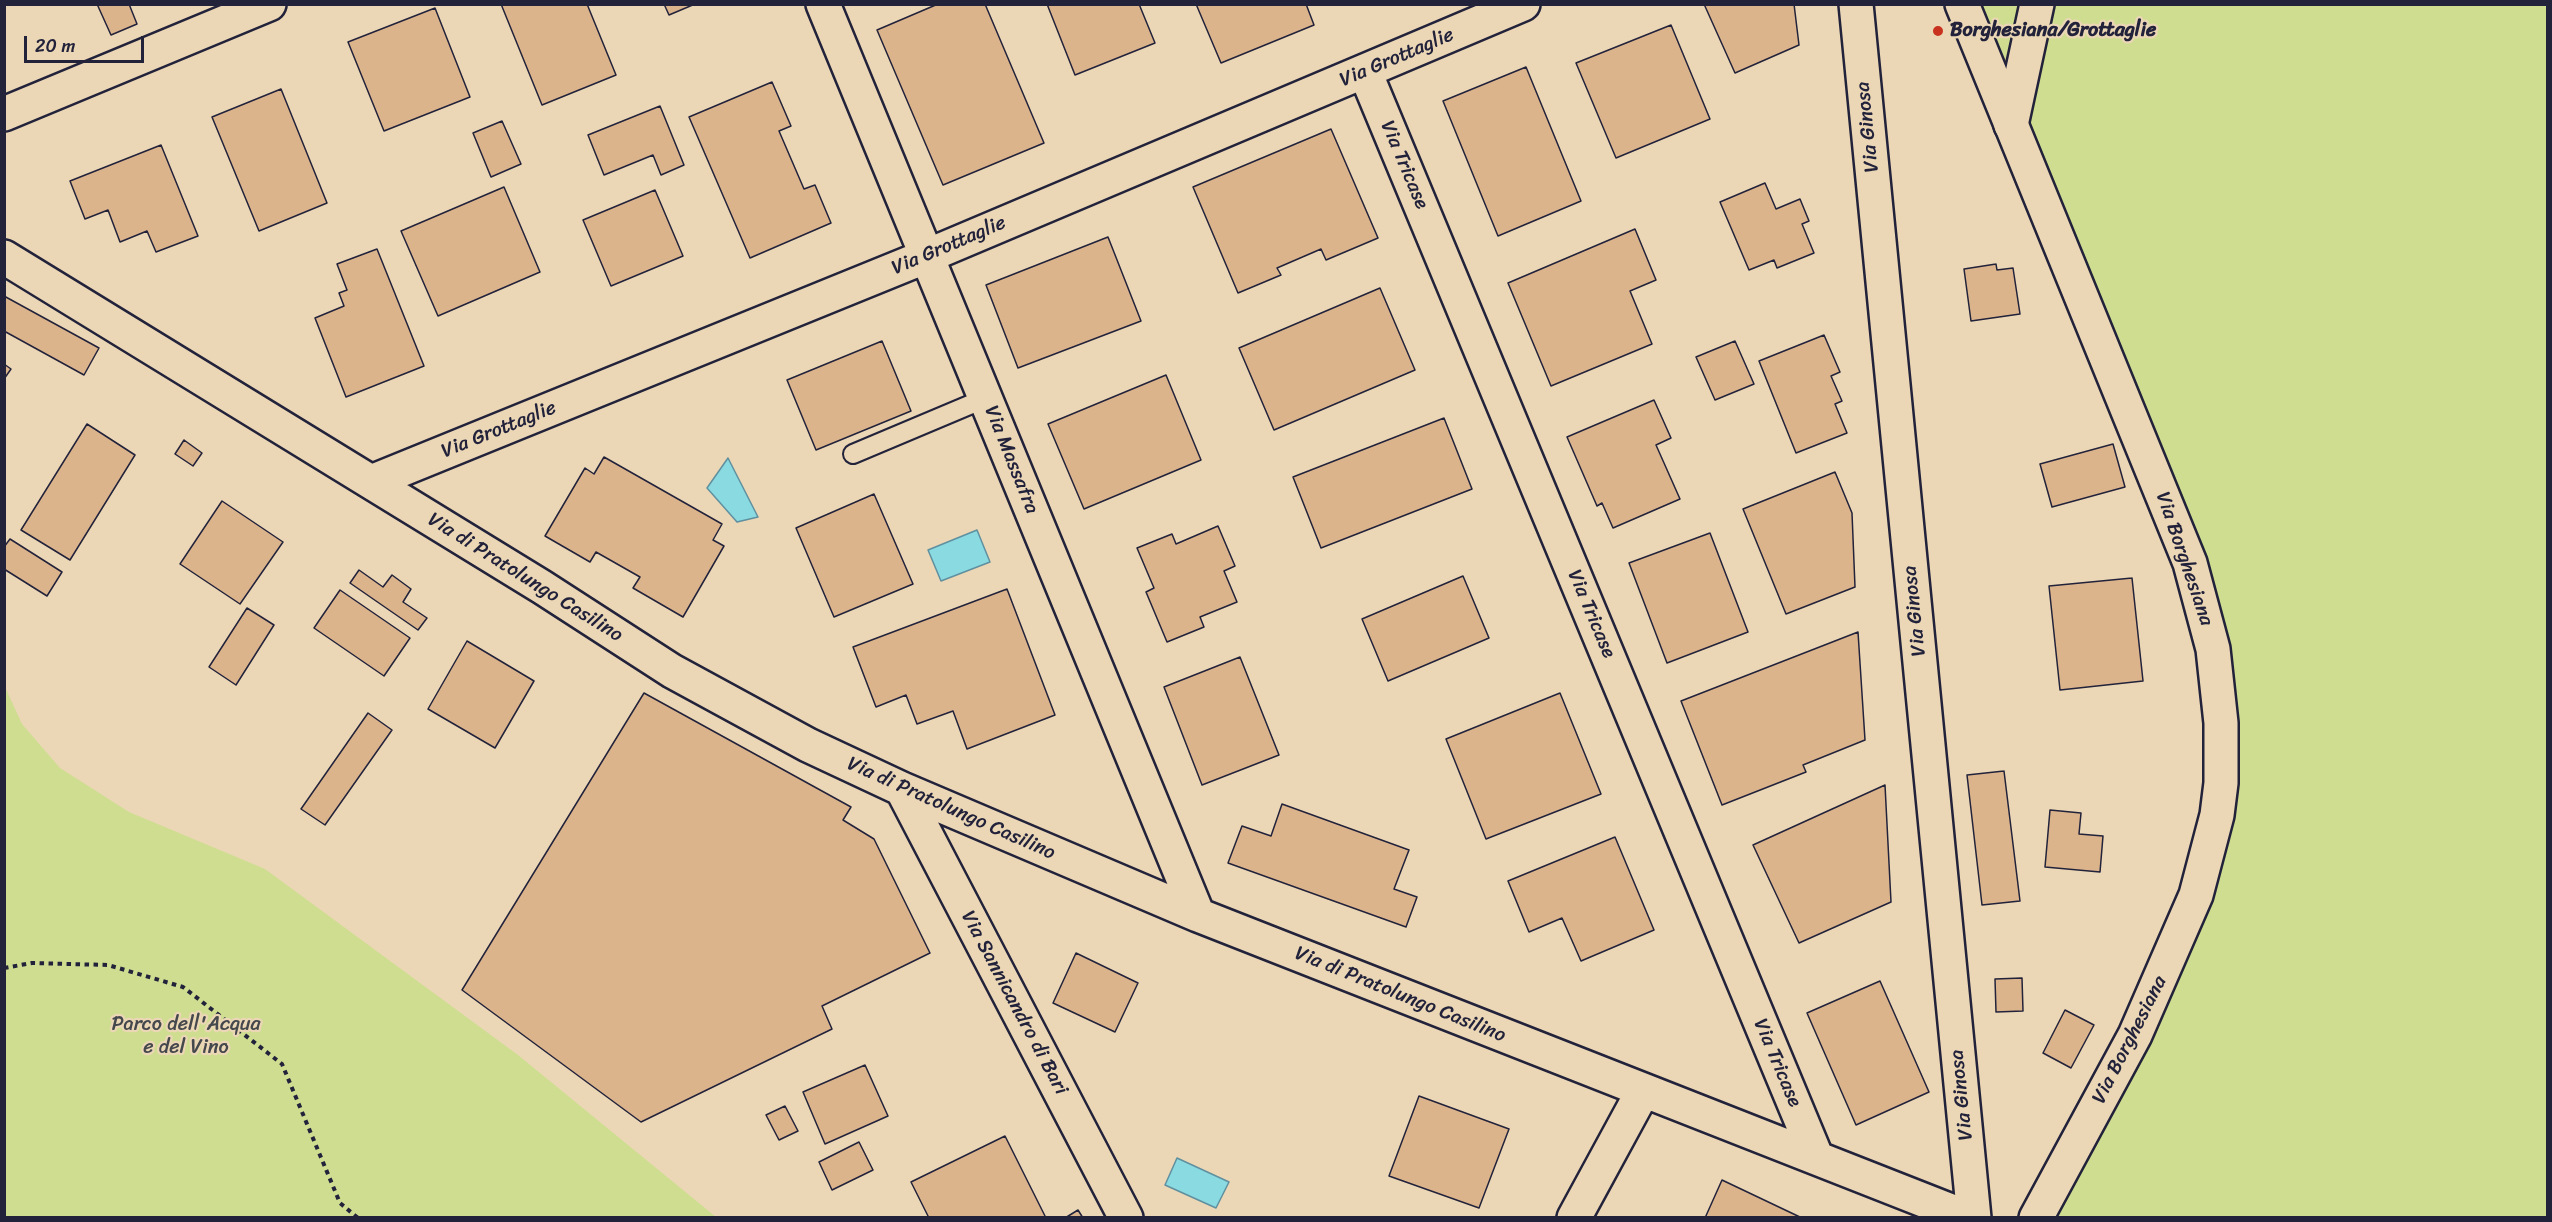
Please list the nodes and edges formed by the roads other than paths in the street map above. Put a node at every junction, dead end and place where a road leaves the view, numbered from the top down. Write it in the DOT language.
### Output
graph roads {
  1 [pos="268,4"];
  2 [pos="823,4"];
  3 [pos="1856,4"];
  4 [pos="1962,4"];
  5 [pos="2037,4"];
  6 [pos="1523,5"];
  7 [pos="1365,72"];
  8 [pos="4,114"];
  9 [pos="2011,125"];
  10 [pos="927,255"];
  11 [pos="4,257"];
  12 [pos="986,398"];
  13 [pos="853,454"];
  14 [pos="371,482"];
  15 [pos="902,789"];
  16 [pos="1198,915"];
  17 [pos="1643,1091"];
  18 [pos="1816,1156"];
  19 [pos="1126,1218"];
  20 [pos="1574,1218"];
  21 [pos="1969,1218"];
  22 [pos="1974,1218"];
  23 [pos="2036,1218"];
  1 -- 8 [label="street"];
  2 -- 10 [label="street, Via Massafra"];
  3 -- 22 [label="street, Via Ginosa"];
  4 -- 9 [label="street, Via Borghesiana"];
  5 -- 9 [label="street"];
  6 -- 7 [label="street, Via Grottaglie"];
  7 -- 10 [label="street, Via Grottaglie"];
  7 -- 18 [label="street, Via Tricase"];
  9 -- 23 [label="street, Via Borghesiana"];
  10 -- 12 [label="street, Via Massafra"];
  10 -- 14 [label="street, Via Grottaglie"];
  11 -- 14 [label="street, Via di Pratolungo Casilino"];
  12 -- 13 [label="lane"];
  12 -- 16 [label="street, Via Massafra"];
  14 -- 15 [label="street, Via di Pratolungo Casilino"];
  15 -- 16 [label="street, Via di Pratolungo Casilino"];
  15 -- 19 [label="street, Via Sannicandro di Bari"];
  16 -- 17 [label="street, Via di Pratolungo Casilino"];
  17 -- 18 [label="street, Via di Pratolungo Casilino"];
  17 -- 20 [label="street"];
  18 -- 21 [label="street, Via di Pratolungo Casilino"];
}
